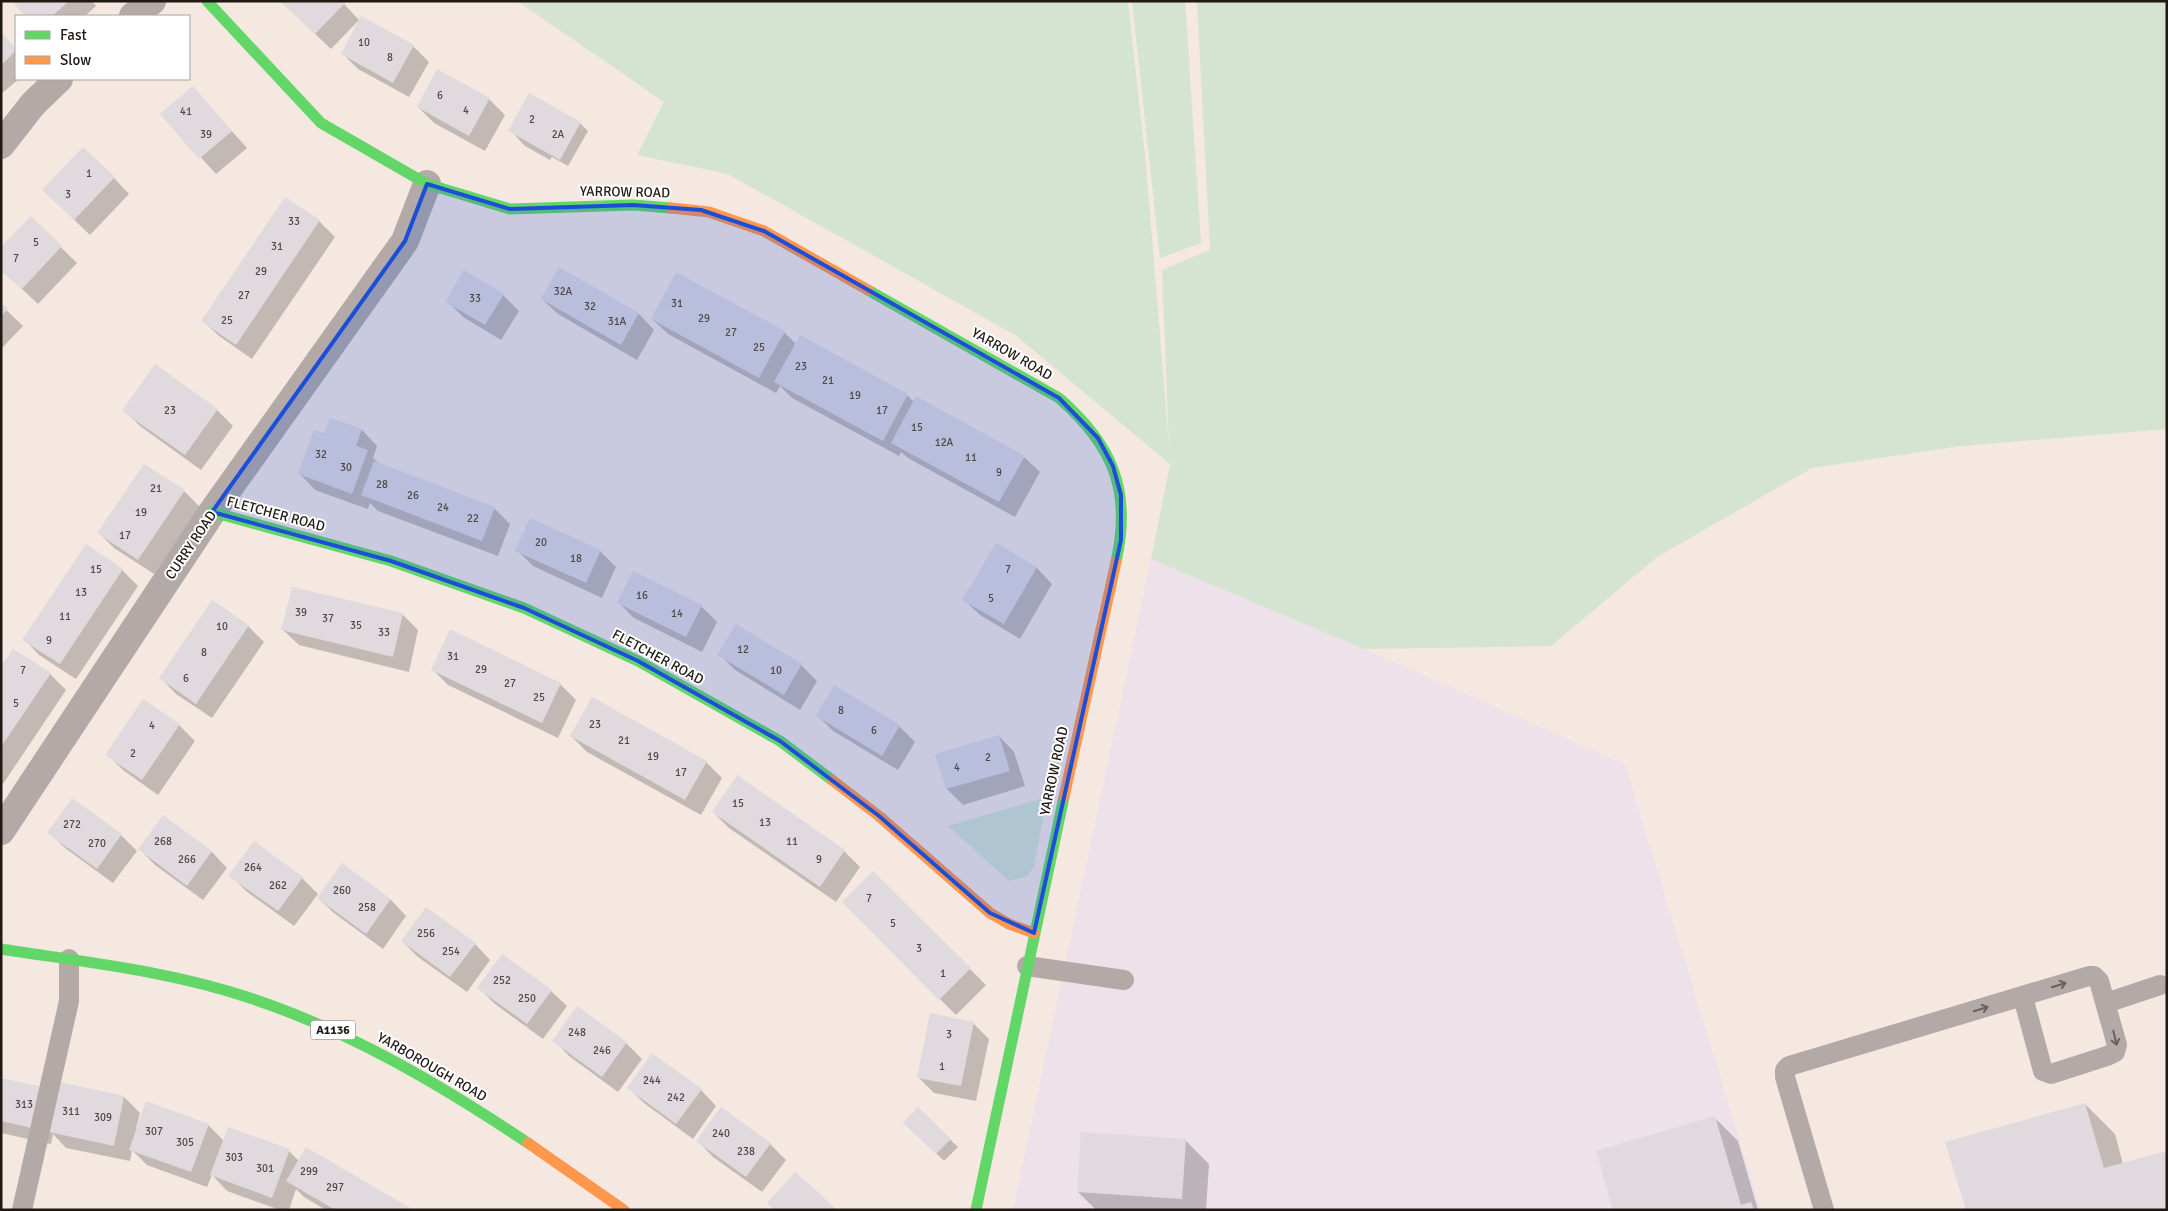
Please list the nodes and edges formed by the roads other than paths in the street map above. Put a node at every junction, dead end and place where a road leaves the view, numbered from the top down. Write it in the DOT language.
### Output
graph roads {
  1 [pos="152,1"];
  2 [pos="207,1"];
  3 [pos="134,15"];
  4 [pos="58,80"];
  5 [pos="1,144"];
  6 [pos="427,184"];
  7 [pos="212,512"];
  8 [pos="1,831"];
  9 [pos="1034,933"];
  10 [pos="1,949"];
  11 [pos="69,959"];
  12 [pos="1027,966"];
  13 [pos="1124,980"];
  14 [pos="2160,985"];
  15 [pos="2023,997"];
  16 [pos="2106,1003"];
  17 [pos="22,1210"];
  18 [pos="624,1210"];
  19 [pos="976,1210"];
  20 [pos="1824,1210"];
  1 -- 3 [label="street"];
  2 -- 6 [label="street, YARROW ROAD"];
  4 -- 5 [label="street"];
  6 -- 7 [label="street, CURRY ROAD"];
  6 -- 9 [label="street, YARROW ROAD"];
  7 -- 8 [label="street, CURRY ROAD"];
  7 -- 9 [label="street, FLETCHER ROAD"];
  9 -- 12 [label="street, YARROW ROAD"];
  10 -- 11 [label="street, YARBOROUGH ROAD / A1136"];
  11 -- 17 [label="lane"];
  11 -- 18 [label="street, YARBOROUGH ROAD / A1136"];
  12 -- 13 [label="lane"];
  12 -- 19 [label="street, YARROW ROAD"];
  14 -- 16 [label="lane"];
  15 -- 16 [label="lane, one-way"];
  16 -- 15 [label="lane, one-way"];
  20 -- 15 [label="lane, one-way"];
}
